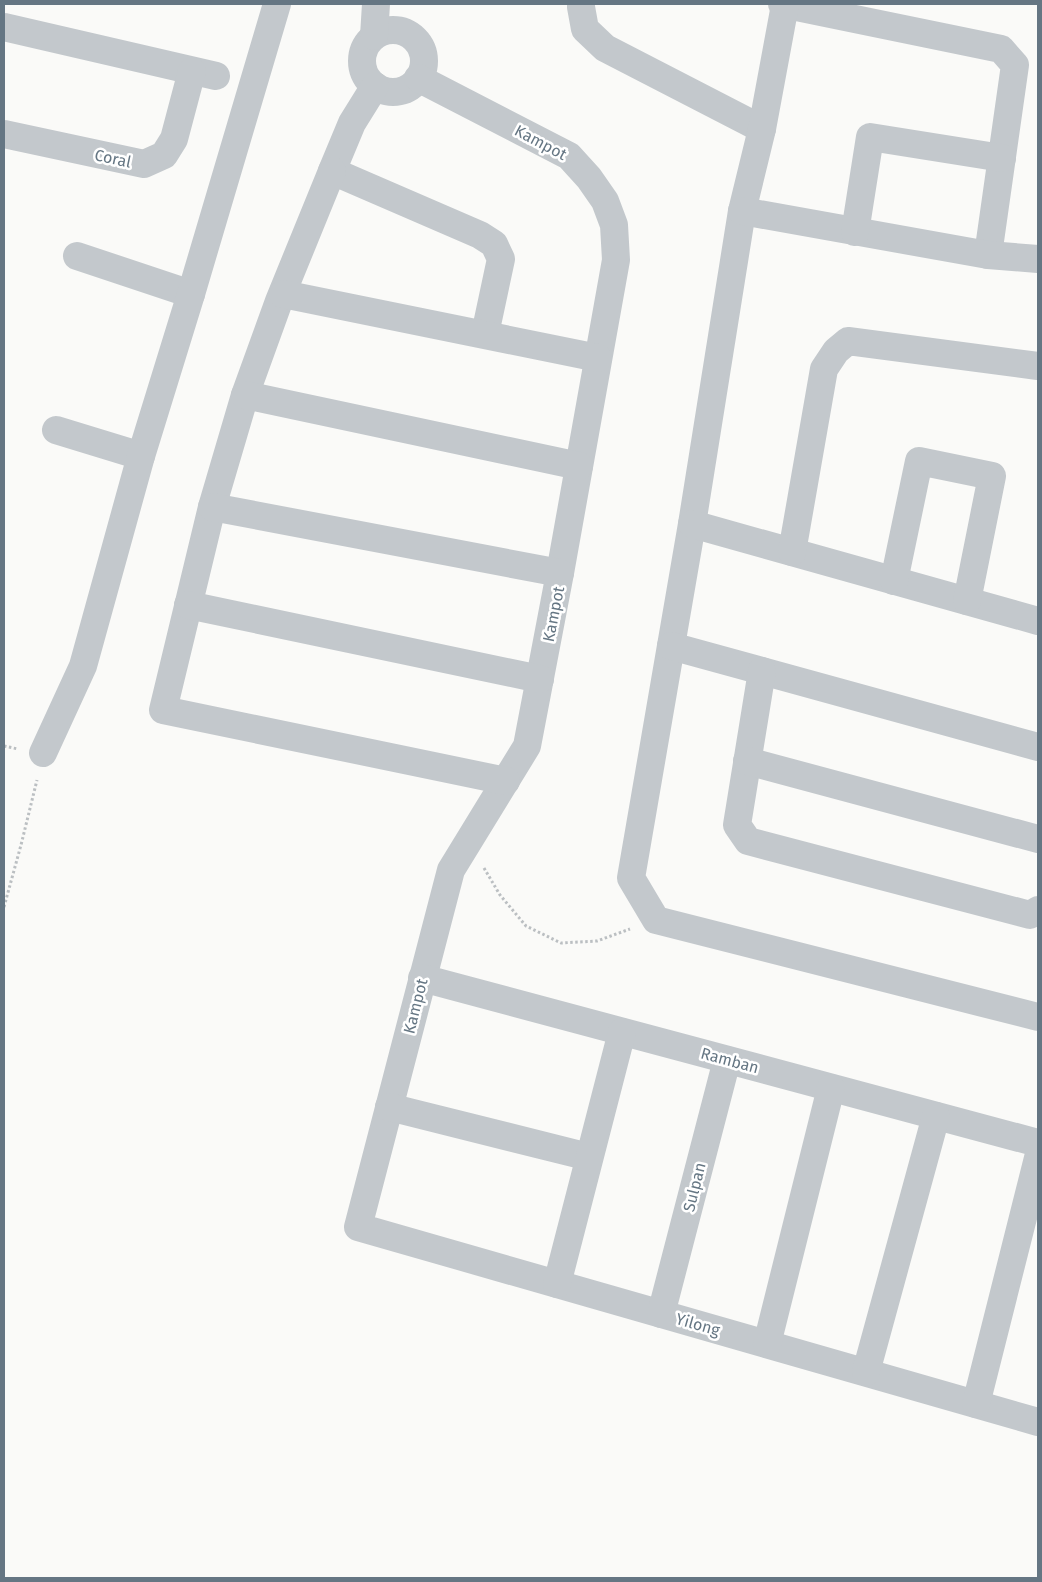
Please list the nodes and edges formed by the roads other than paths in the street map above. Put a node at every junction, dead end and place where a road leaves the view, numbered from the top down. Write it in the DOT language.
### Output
graph roads {
  1 [pos="277,4"];
  2 [pos="376,4"];
  3 [pos="582,4"];
  4 [pos="784,4"];
  5 [pos="4,26"];
  6 [pos="374,36"];
  7 [pos="418,78"];
  8 [pos="375,86"];
  9 [pos="762,129"];
  10 [pos="4,134"];
  11 [pos="1002,158"];
  12 [pos="332,171"];
  13 [pos="742,211"];
  14 [pos="854,232"];
  15 [pos="988,255"];
  16 [pos="77,256"];
  17 [pos="1038,259"];
  18 [pos="191,294"];
  19 [pos="283,294"];
  20 [pos="486,334"];
  21 [pos="598,358"];
  22 [pos="1038,366"];
  23 [pos="245,395"];
  24 [pos="56,430"];
  25 [pos="141,456"];
  26 [pos="579,466"];
  27 [pos="212,507"];
  28 [pos="692,524"];
  29 [pos="792,552"];
  30 [pos="560,573"];
  31 [pos="894,581"];
  32 [pos="967,601"];
  33 [pos="188,605"];
  34 [pos="1038,621"];
  35 [pos="671,646"];
  36 [pos="762,671"];
  37 [pos="540,679"];
  38 [pos="1038,747"];
  39 [pos="44,753"];
  40 [pos="747,761"];
  41 [pos="506,781"];
  42 [pos="1038,839"];
  43 [pos="1038,910"];
  44 [pos="422,978"];
  45 [pos="1038,1017"];
  46 [pos="622,1032"];
  47 [pos="727,1060"];
  48 [pos="831,1088"];
  49 [pos="389,1107"];
  50 [pos="936,1116"];
  51 [pos="1038,1143"];
  52 [pos="590,1157"];
  53 [pos="1038,1158"];
  54 [pos="358,1227"];
  55 [pos="557,1284"];
  56 [pos="661,1314"];
  57 [pos="767,1344"];
  58 [pos="866,1372"];
  59 [pos="976,1404"];
  60 [pos="1038,1422"];
  1 -- 18 [label="street"];
  2 -- 6 [label="street"];
  3 -- 9 [label="street"];
  4 -- 9 [label="street"];
  4 -- 11 [label="street"];
  5 -- 10 [label="street, Coral"];
  6 -- 7 [label="street"];
  6 -- 8 [label="street"];
  7 -- 8 [label="street"];
  7 -- 21 [label="street, Kampot"];
  8 -- 12 [label="street"];
  9 -- 13 [label="street"];
  11 -- 14 [label="street"];
  11 -- 15 [label="street"];
  12 -- 19 [label="street"];
  12 -- 20 [label="street"];
  13 -- 14 [label="street"];
  13 -- 28 [label="street"];
  14 -- 15 [label="street"];
  15 -- 17 [label="street"];
  16 -- 18 [label="street"];
  18 -- 25 [label="street"];
  19 -- 20 [label="street"];
  19 -- 23 [label="street"];
  20 -- 21 [label="street"];
  21 -- 26 [label="street, Kampot"];
  22 -- 29 [label="street"];
  23 -- 26 [label="street"];
  23 -- 27 [label="street"];
  24 -- 25 [label="street"];
  25 -- 39 [label="street"];
  26 -- 30 [label="street, Kampot"];
  27 -- 30 [label="street"];
  27 -- 33 [label="street"];
  28 -- 29 [label="street"];
  28 -- 35 [label="street"];
  29 -- 31 [label="street"];
  30 -- 37 [label="street, Kampot"];
  31 -- 32 [label="street"];
  31 -- 32 [label="street"];
  32 -- 34 [label="street"];
  33 -- 37 [label="street"];
  33 -- 41 [label="street"];
  35 -- 36 [label="street"];
  35 -- 45 [label="street"];
  36 -- 38 [label="street"];
  36 -- 40 [label="street"];
  37 -- 41 [label="street, Kampot"];
  40 -- 42 [label="street"];
  40 -- 43 [label="street"];
  41 -- 44 [label="street, Kampot"];
  44 -- 46 [label="street, Ramban"];
  44 -- 49 [label="street, Kampot"];
  46 -- 47 [label="street, Ramban"];
  46 -- 52 [label="street"];
  47 -- 48 [label="street, Ramban"];
  47 -- 56 [label="street, Sulpan"];
  48 -- 50 [label="street, Ramban"];
  48 -- 57 [label="street"];
  49 -- 52 [label="street"];
  49 -- 54 [label="street, Kampot"];
  50 -- 51 [label="street, Ramban"];
  50 -- 58 [label="street"];
  52 -- 55 [label="street"];
  53 -- 59 [label="street"];
  54 -- 55 [label="street, Yilong"];
  55 -- 56 [label="street, Yilong"];
  56 -- 57 [label="street, Yilong"];
  57 -- 58 [label="street, Yilong"];
  58 -- 59 [label="street, Yilong"];
  59 -- 60 [label="street, Yilong"];
}
